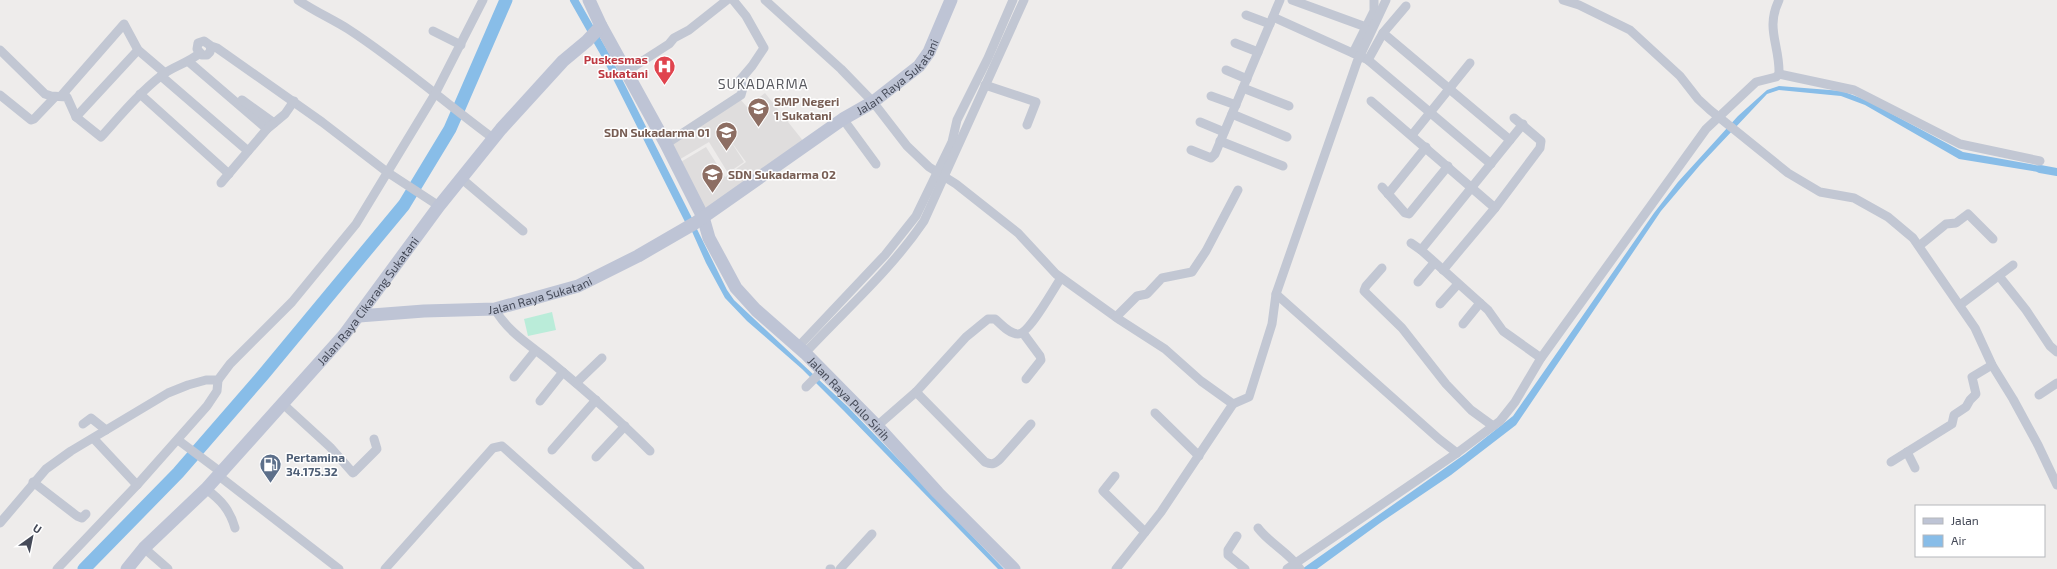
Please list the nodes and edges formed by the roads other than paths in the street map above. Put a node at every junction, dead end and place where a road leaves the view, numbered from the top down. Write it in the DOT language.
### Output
graph roads {
  1 [pos="298,0"];
  2 [pos="483,0"];
  3 [pos="589,0"];
  4 [pos="727,0"];
  5 [pos="733,0"];
  6 [pos="765,0"];
  7 [pos="950,0"];
  8 [pos="1012,0"];
  9 [pos="1024,0"];
  10 [pos="1280,0"];
  11 [pos="1292,0"];
  12 [pos="1374,0"];
  13 [pos="1386,0"];
  14 [pos="1562,0"];
  15 [pos="1779,0"];
  16 [pos="1406,6"];
  17 [pos="1246,15"];
  18 [pos="1271,21"];
  19 [pos="1366,27"];
  20 [pos="434,31"];
  21 [pos="596,32"];
  22 [pos="1383,33"];
  23 [pos="1001,38"];
  24 [pos="1235,43"];
  25 [pos="461,46"];
  26 [pos="0,50"];
  27 [pos="138,50"];
  28 [pos="1258,52"];
  29 [pos="1356,55"];
  30 [pos="1368,60"];
  31 [pos="189,62"];
  32 [pos="1470,63"];
  33 [pos="1226,70"];
  34 [pos="626,71"];
  35 [pos="163,74"];
  36 [pos="1779,74"];
  37 [pos="1247,79"];
  38 [pos="985,85"];
  39 [pos="1243,88"];
  40 [pos="1449,89"];
  41 [pos="140,94"];
  42 [pos="435,94"];
  43 [pos="0,95"];
  44 [pos="58,96"];
  45 [pos="1211,96"];
  46 [pos="1371,101"];
  47 [pos="236,102"];
  48 [pos="294,102"];
  49 [pos="873,102"];
  50 [pos="1236,105"];
  51 [pos="1289,106"];
  52 [pos="1430,112"];
  53 [pos="1232,114"];
  54 [pos="76,117"];
  55 [pos="1514,118"];
  56 [pos="1721,118"];
  57 [pos="843,119"];
  58 [pos="1200,122"];
  59 [pos="274,123"];
  60 [pos="1523,124"];
  61 [pos="1027,125"];
  62 [pos="267,129"];
  63 [pos="1224,132"];
  64 [pos="1412,135"];
  65 [pos="1287,137"];
  66 [pos="494,139"];
  67 [pos="1510,140"];
  68 [pos="1220,141"];
  69 [pos="666,144"];
  70 [pos="1426,147"];
  71 [pos="1191,150"];
  72 [pos="248,151"];
  73 [pos="2040,161"];
  74 [pos="876,164"];
  75 [pos="1491,164"];
  76 [pos="1283,166"];
  77 [pos="1448,166"];
  78 [pos="387,172"];
  79 [pos="229,174"];
  80 [pos="944,177"];
  81 [pos="462,179"];
  82 [pos="222,183"];
  83 [pos="1473,188"];
  84 [pos="1238,190"];
  85 [pos="435,204"];
  86 [pos="1495,208"];
  87 [pos="694,223"];
  88 [pos="523,231"];
  89 [pos="905,232"];
  90 [pos="913,237"];
  91 [pos="1993,239"];
  92 [pos="1411,243"];
  93 [pos="1919,246"];
  94 [pos="1421,250"];
  95 [pos="1434,263"];
  96 [pos="2013,265"];
  97 [pos="1382,268"];
  98 [pos="1442,270"];
  99 [pos="1999,276"];
  100 [pos="1061,278"];
  101 [pos="862,281"];
  102 [pos="1418,282"];
  103 [pos="1458,284"];
  104 [pos="869,288"];
  105 [pos="1276,294"];
  106 [pos="846,296"];
  107 [pos="857,299"];
  108 [pos="1480,303"];
  109 [pos="1440,304"];
  110 [pos="1960,305"];
  111 [pos="495,309"];
  112 [pos="359,316"];
  113 [pos="1116,318"];
  114 [pos="1464,324"];
  115 [pos="1023,333"];
  116 [pos="801,350"];
  117 [pos="535,351"];
  118 [pos="2057,352"];
  119 [pos="602,358"];
  120 [pos="1541,358"];
  121 [pos="1992,365"];
  122 [pos="563,372"];
  123 [pos="514,378"];
  124 [pos="1026,379"];
  125 [pos="218,380"];
  126 [pos="576,383"];
  127 [pos="2057,383"];
  128 [pos="916,392"];
  129 [pos="2039,395"];
  130 [pos="596,400"];
  131 [pos="540,401"];
  132 [pos="283,404"];
  133 [pos="1233,404"];
  134 [pos="1155,413"];
  135 [pos="83,424"];
  136 [pos="1031,424"];
  137 [pos="625,426"];
  138 [pos="877,426"];
  139 [pos="1493,426"];
  140 [pos="106,430"];
  141 [pos="94,438"];
  142 [pos="374,439"];
  143 [pos="178,440"];
  144 [pos="552,450"];
  145 [pos="650,451"];
  146 [pos="1907,452"];
  147 [pos="1457,453"];
  148 [pos="1199,456"];
  149 [pos="596,457"];
  150 [pos="1891,462"];
  151 [pos="1915,468"];
  152 [pos="220,474"];
  153 [pos="1115,476"];
  154 [pos="33,482"];
  155 [pos="137,485"];
  156 [pos="2057,485"];
  157 [pos="206,489"];
  158 [pos="86,514"];
  159 [pos="0,524"];
  160 [pos="235,528"];
  161 [pos="1258,528"];
  162 [pos="1145,532"];
  163 [pos="872,534"];
  164 [pos="1237,536"];
  165 [pos="144,548"];
  166 [pos="1298,566"];
  167 [pos="57,569"];
  168 [pos="127,569"];
  169 [pos="168,569"];
  170 [pos="339,569"];
  171 [pos="385,569"];
  172 [pos="640,569"];
  173 [pos="840,569"];
  174 [pos="1014,569"];
  175 [pos="1116,569"];
  176 [pos="1245,569"];
  177 [pos="1287,569"];
  1 -- 42 [label="street"];
  2 -- 25 [label="street"];
  3 -- 21 [label="street"];
  4 -- 34 [label="street"];
  5 -- 69 [label="street"];
  6 -- 49 [label="street"];
  7 -- 49 [label="street, Jalan Raya Sukatani"];
  8 -- 23 [label="street"];
  9 -- 23 [label="street"];
  10 -- 18 [label="street"];
  11 -- 19 [label="street"];
  12 -- 19 [label="street"];
  13 -- 29 [label="street"];
  14 -- 56 [label="street"];
  15 -- 36 [label="street"];
  16 -- 22 [label="street"];
  17 -- 18 [label="street"];
  18 -- 28 [label="street"];
  18 -- 29 [label="street"];
  19 -- 29 [label="street"];
  20 -- 25 [label="street"];
  21 -- 34 [label="street"];
  21 -- 66 [label="street, Jalan Raya Cikarang Sukatani"];
  22 -- 30 [label="street"];
  22 -- 40 [label="street"];
  23 -- 38 [label="street"];
  23 -- 80 [label="street"];
  24 -- 28 [label="street"];
  25 -- 42 [label="street"];
  26 -- 44 [label="street"];
  27 -- 35 [label="street"];
  27 -- 44 [label="street"];
  27 -- 54 [label="street"];
  28 -- 37 [label="street"];
  29 -- 30 [label="street"];
  29 -- 105 [label="street"];
  30 -- 52 [label="street"];
  31 -- 35 [label="street"];
  31 -- 47 [label="street"];
  31 -- 48 [label="street"];
  32 -- 40 [label="street"];
  33 -- 37 [label="street"];
  34 -- 69 [label="street"];
  35 -- 41 [label="street"];
  35 -- 72 [label="street"];
  36 -- 56 [label="street"];
  36 -- 73 [label="street"];
  37 -- 39 [label="street"];
  38 -- 61 [label="street"];
  38 -- 80 [label="street"];
  39 -- 50 [label="street"];
  39 -- 51 [label="street"];
  40 -- 52 [label="street"];
  40 -- 67 [label="street"];
  41 -- 54 [label="street"];
  41 -- 79 [label="street"];
  42 -- 66 [label="street"];
  42 -- 78 [label="street"];
  43 -- 44 [label="street"];
  44 -- 54 [label="street"];
  45 -- 50 [label="street"];
  46 -- 64 [label="street"];
  47 -- 59 [label="street"];
  47 -- 62 [label="street"];
  48 -- 59 [label="street"];
  48 -- 78 [label="street"];
  49 -- 57 [label="street, Jalan Raya Sukatani"];
  49 -- 80 [label="street"];
  50 -- 53 [label="street"];
  52 -- 64 [label="street"];
  52 -- 75 [label="street"];
  53 -- 63 [label="street"];
  53 -- 65 [label="street"];
  55 -- 60 [label="street"];
  56 -- 93 [label="street"];
  56 -- 120 [label="street"];
  57 -- 74 [label="street"];
  57 -- 87 [label="street, Jalan Raya Sukatani"];
  58 -- 63 [label="street"];
  59 -- 62 [label="street"];
  60 -- 67 [label="street"];
  60 -- 86 [label="street"];
  62 -- 72 [label="street"];
  63 -- 68 [label="street"];
  64 -- 70 [label="street"];
  66 -- 81 [label="street, Jalan Raya Cikarang Sukatani"];
  67 -- 75 [label="street"];
  68 -- 71 [label="street"];
  68 -- 76 [label="street"];
  69 -- 87 [label="street"];
  70 -- 77 [label="street"];
  70 -- 77 [label="street"];
  72 -- 79 [label="street"];
  75 -- 83 [label="street"];
  77 -- 83 [label="street"];
  78 -- 85 [label="street"];
  78 -- 125 [label="street"];
  79 -- 82 [label="street"];
  80 -- 89 [label="street"];
  80 -- 90 [label="street"];
  80 -- 100 [label="street"];
  81 -- 85 [label="street, Jalan Raya Cikarang Sukatani"];
  81 -- 88 [label="street"];
  83 -- 86 [label="street"];
  83 -- 94 [label="street"];
  84 -- 113 [label="street"];
  85 -- 112 [label="street, Jalan Raya Cikarang Sukatani"];
  86 -- 98 [label="street"];
  87 -- 111 [label="street, Jalan Raya Sukatani"];
  87 -- 116 [label="street, Jalan Raya Pulo Sirih"];
  89 -- 90 [label="street"];
  89 -- 101 [label="street"];
  90 -- 104 [label="street"];
  91 -- 93 [label="street"];
  92 -- 94 [label="street"];
  93 -- 110 [label="street"];
  94 -- 95 [label="street"];
  95 -- 98 [label="street"];
  95 -- 102 [label="street"];
  96 -- 99 [label="street"];
  97 -- 139 [label="street"];
  98 -- 103 [label="street"];
  99 -- 110 [label="street"];
  99 -- 118 [label="street"];
  100 -- 113 [label="street"];
  100 -- 115 [label="street"];
  101 -- 104 [label="street"];
  101 -- 106 [label="street"];
  103 -- 108 [label="street"];
  103 -- 109 [label="street"];
  104 -- 107 [label="street"];
  105 -- 133 [label="street"];
  105 -- 147 [label="street"];
  106 -- 107 [label="street"];
  106 -- 116 [label="street"];
  107 -- 116 [label="street"];
  108 -- 114 [label="street"];
  108 -- 120 [label="street"];
  110 -- 121 [label="street"];
  111 -- 112 [label="street, Jalan Raya Sukatani"];
  111 -- 117 [label="street"];
  112 -- 132 [label="street, Jalan Raya Cikarang Sukatani"];
  113 -- 133 [label="street"];
  115 -- 124 [label="street"];
  115 -- 128 [label="street"];
  116 -- 138 [label="street, Jalan Raya Pulo Sirih"];
  117 -- 122 [label="street"];
  117 -- 123 [label="street"];
  119 -- 126 [label="street"];
  120 -- 139 [label="street"];
  121 -- 146 [label="street"];
  121 -- 156 [label="street"];
  122 -- 126 [label="street"];
  122 -- 131 [label="street"];
  125 -- 140 [label="street"];
  125 -- 143 [label="street"];
  126 -- 130 [label="street"];
  127 -- 129 [label="street"];
  128 -- 136 [label="street"];
  128 -- 138 [label="street"];
  130 -- 137 [label="street"];
  130 -- 144 [label="street"];
  132 -- 142 [label="street"];
  132 -- 152 [label="street, Jalan Raya Cikarang Sukatani"];
  133 -- 148 [label="street"];
  134 -- 148 [label="street"];
  135 -- 140 [label="street"];
  137 -- 145 [label="street"];
  137 -- 149 [label="street"];
  138 -- 174 [label="street, Jalan Raya Pulo Sirih"];
  139 -- 147 [label="street"];
  140 -- 141 [label="street"];
  141 -- 154 [label="street"];
  141 -- 155 [label="street"];
  143 -- 152 [label="street"];
  143 -- 155 [label="street"];
  146 -- 150 [label="street"];
  146 -- 151 [label="street"];
  147 -- 166 [label="street"];
  148 -- 162 [label="street"];
  152 -- 157 [label="street, Jalan Raya Cikarang Sukatani"];
  152 -- 170 [label="street"];
  153 -- 162 [label="street"];
  154 -- 158 [label="street"];
  154 -- 159 [label="street"];
  155 -- 167 [label="street"];
  157 -- 160 [label="street"];
  157 -- 165 [label="street, Jalan Raya Cikarang Sukatani"];
  161 -- 166 [label="street"];
  162 -- 175 [label="street"];
  163 -- 173 [label="street"];
  164 -- 176 [label="street"];
  165 -- 168 [label="street, Jalan Raya Cikarang Sukatani"];
  165 -- 169 [label="street"];
  166 -- 177 [label="street"];
  171 -- 172 [label="street"];
}
